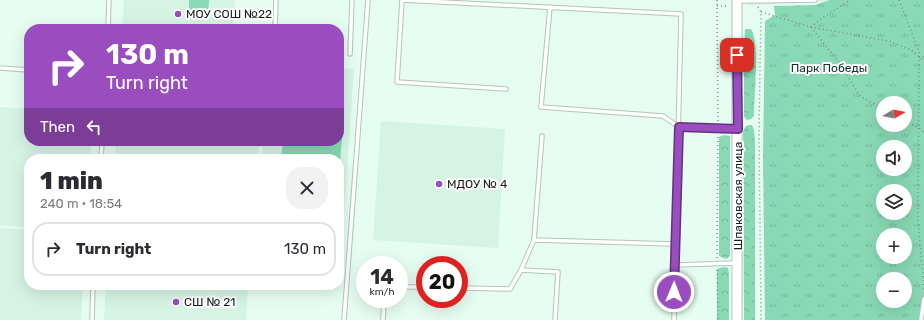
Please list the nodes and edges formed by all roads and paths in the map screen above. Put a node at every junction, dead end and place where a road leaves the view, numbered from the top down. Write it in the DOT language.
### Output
graph roads {
  1 [pos="110,0"];
  2 [pos="276,0"];
  3 [pos="352,0"];
  4 [pos="368,0"];
  5 [pos="514,0"];
  6 [pos="717,0"];
  7 [pos="737,0"];
  8 [pos="815,0"];
  9 [pos="850,0"];
  10 [pos="899,0"];
  11 [pos="754,1"];
  12 [pos="514,6"];
  13 [pos="550,7"];
  14 [pos="761,12"];
  15 [pos="108,24"];
  16 [pos="275,24"];
  17 [pos="811,27"];
  18 [pos="350,54"];
  19 [pos="919,57"];
  20 [pos="924,57"];
  21 [pos="924,61"];
  22 [pos="0,68"];
  23 [pos="24,70"];
  24 [pos="506,89"];
  25 [pos="876,105"];
  26 [pos="912,124"];
  27 [pos="679,127"];
  28 [pos="718,128"];
  29 [pos="919,128"];
  30 [pos="738,129"];
  31 [pos="924,133"];
  32 [pos="542,136"];
  33 [pos="534,240"];
  34 [pos="675,244"];
  35 [pos="718,263"];
  36 [pos="738,263"];
  37 [pos="675,265"];
  38 [pos="521,270"];
  39 [pos="468,288"];
  40 [pos="94,290"];
  41 [pos="924,290"];
  42 [pos="924,299"];
  43 [pos="384,308"];
  44 [pos="92,320"];
  45 [pos="344,320"];
  46 [pos="383,320"];
  47 [pos="555,320"];
  48 [pos="674,320"];
  49 [pos="718,320"];
  50 [pos="737,320"];
  51 [pos="761,320"];
  52 [pos="921,320"];
  1 -- 15 [label="lane"];
  2 -- 16 [label="lane"];
  3 -- 18 [label="lane"];
  4 -- 45 [label="lane"];
  5 -- 12 [label="lane"];
  6 -- 28 [label="path"];
  7 -- 11 [label="lane"];
  7 -- 30 [label="main road, Шпаковская улица"];
  8 -- 11 [label="lane"];
  9 -- 17 [label="path"];
  10 -- 19 [label="path"];
  11 -- 14 [label="path"];
  12 -- 13 [label="lane"];
  12 -- 24 [label="lane"];
  13 -- 27 [label="lane"];
  13 -- 27 [label="lane"];
  14 -- 17 [label="path"];
  14 -- 51 [label="path"];
  17 -- 19 [label="path"];
  17 -- 25 [label="path"];
  19 -- 20 [label="path"];
  19 -- 21 [label="path"];
  19 -- 29 [label="path"];
  22 -- 23 [label="lane"];
  26 -- 29 [label="path"];
  27 -- 28 [label="lane"];
  27 -- 34 [label="lane"];
  28 -- 30 [label="lane"];
  28 -- 35 [label="path"];
  29 -- 31 [label="path"];
  29 -- 41 [label="path"];
  30 -- 36 [label="main road, Шпаковская улица"];
  32 -- 33 [label="lane"];
  33 -- 34 [label="lane"];
  33 -- 38 [label="lane"];
  34 -- 37 [label="lane"];
  35 -- 36 [label="lane"];
  35 -- 37 [label="lane"];
  35 -- 49 [label="path"];
  36 -- 50 [label="main road, Шпаковская улица"];
  37 -- 48 [label="lane"];
  38 -- 39 [label="lane"];
  38 -- 47 [label="lane"];
  40 -- 44 [label="lane"];
  42 -- 52 [label="lane"];
  43 -- 46 [label="lane"];
}
